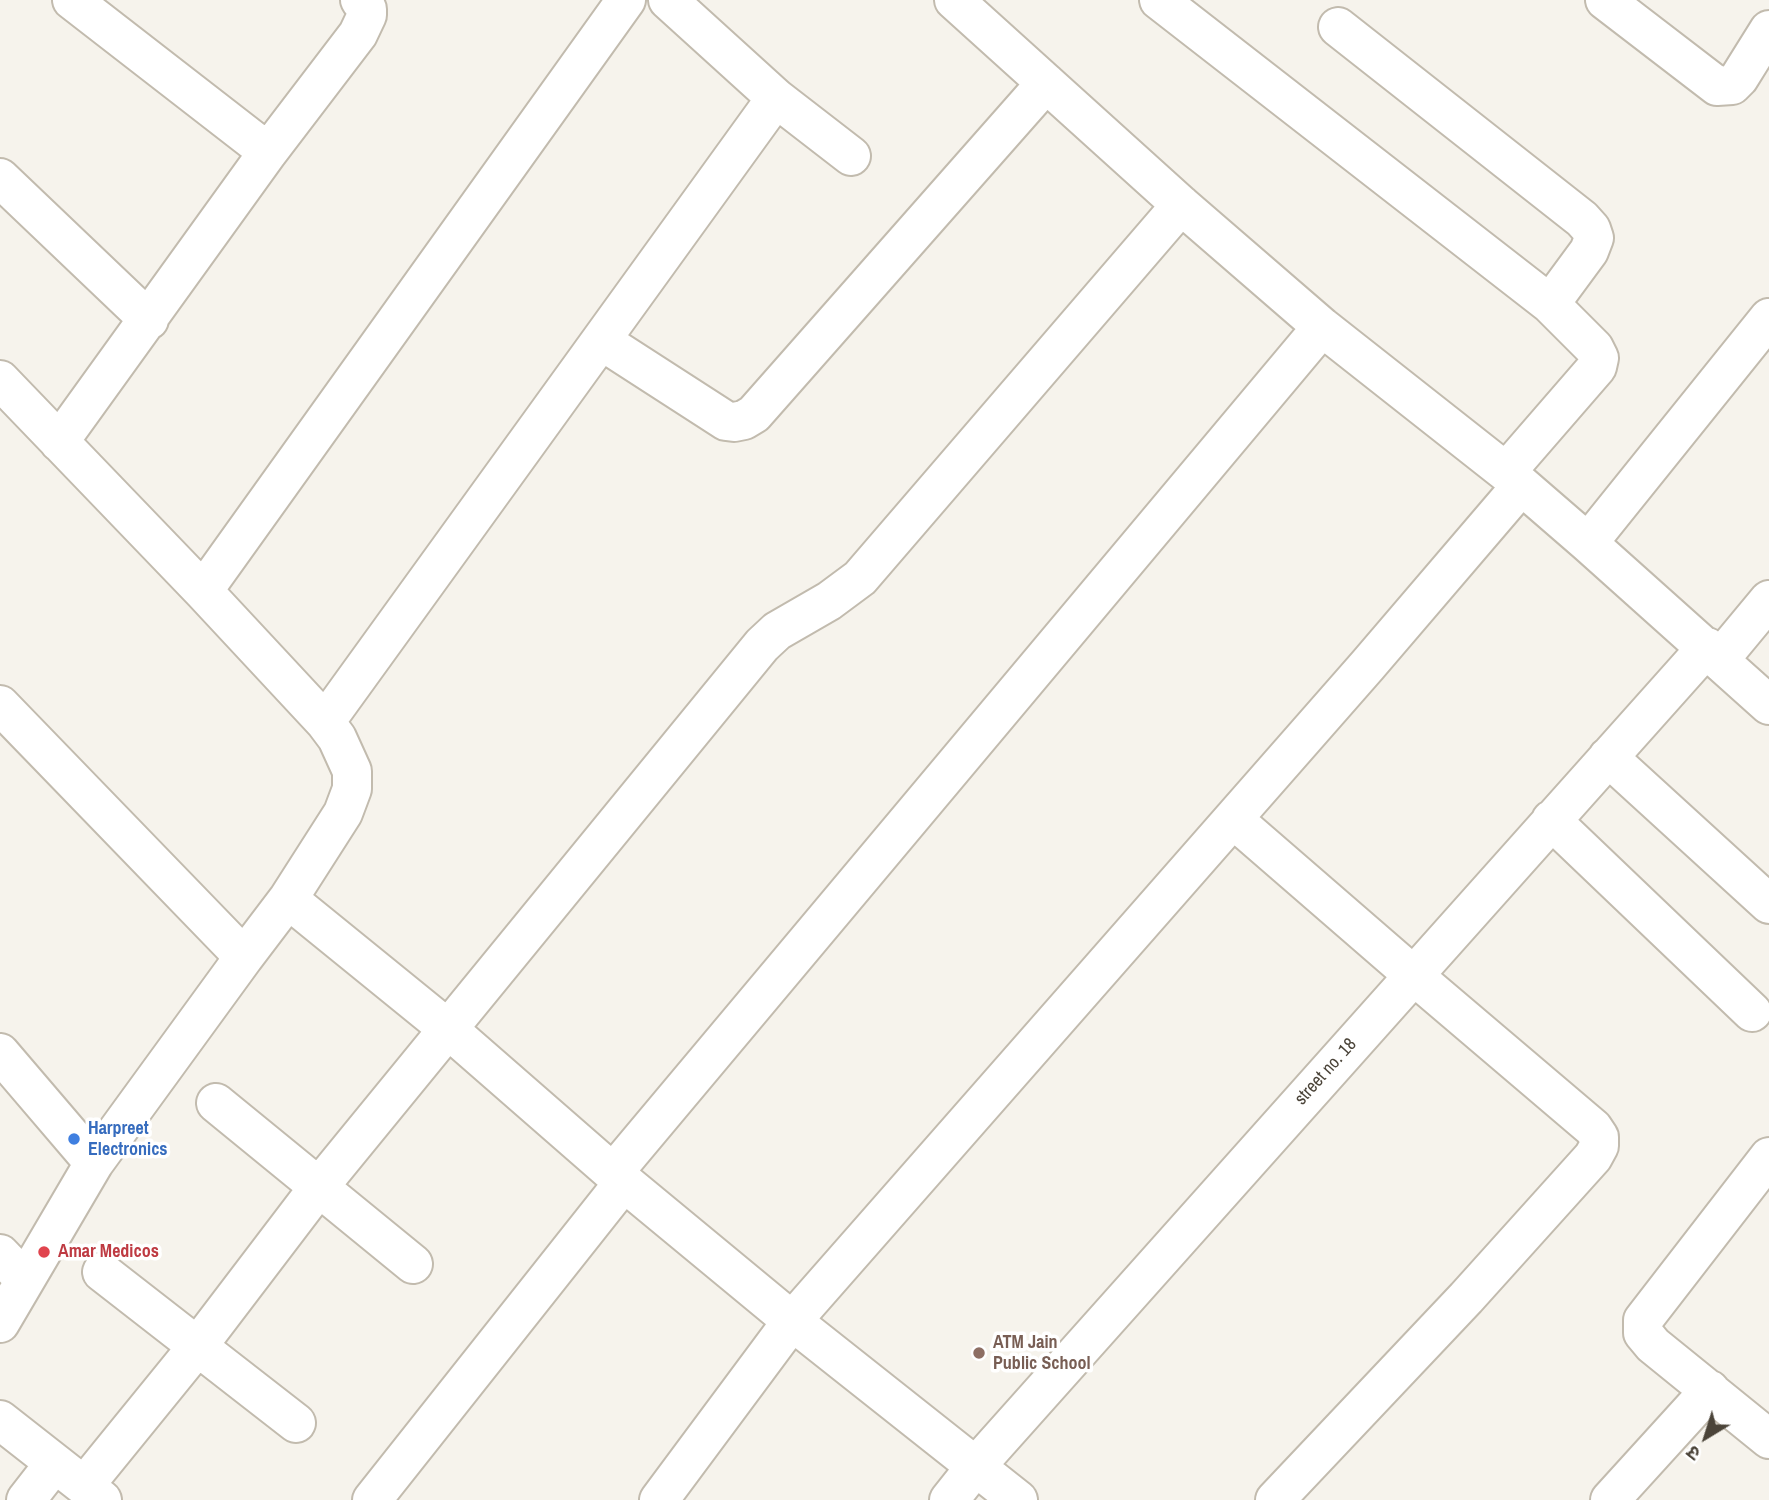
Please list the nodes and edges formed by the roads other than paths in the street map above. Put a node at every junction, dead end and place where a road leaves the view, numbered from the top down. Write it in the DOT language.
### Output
graph roads {
  1 [pos="72,0"];
  2 [pos="359,0"];
  3 [pos="626,0"];
  4 [pos="668,0"];
  5 [pos="954,0"];
  6 [pos="1159,0"];
  7 [pos="1605,0"];
  8 [pos="1338,27"];
  9 [pos="1769,30"];
  10 [pos="1046,83"];
  11 [pos="776,97"];
  12 [pos="268,152"];
  13 [pos="851,156"];
  14 [pos="0,178"];
  15 [pos="1181,205"];
  16 [pos="1550,304"];
  17 [pos="1769,318"];
  18 [pos="149,320"];
  19 [pos="1322,327"];
  20 [pos="602,341"];
  21 [pos="0,380"];
  22 [pos="59,442"];
  23 [pos="1513,479"];
  24 [pos="1588,542"];
  25 [pos="203,591"];
  26 [pos="1769,600"];
  27 [pos="1713,653"];
  28 [pos="0,705"];
  29 [pos="1769,705"];
  30 [pos="325,722"];
  31 [pos="1608,757"];
  32 [pos="1233,819"];
  33 [pos="1551,820"];
  34 [pos="288,899"];
  35 [pos="1769,904"];
  36 [pos="244,957"];
  37 [pos="1413,975"];
  38 [pos="1752,1012"];
  39 [pos="448,1029"];
  40 [pos="0,1054"];
  41 [pos="216,1103"];
  42 [pos="1769,1157"];
  43 [pos="94,1163"];
  44 [pos="619,1178"];
  45 [pos="318,1188"];
  46 [pos="413,1264"];
  47 [pos="13,1267"];
  48 [pos="102,1272"];
  49 [pos="792,1321"];
  50 [pos="0,1323"];
  51 [pos="197,1347"];
  52 [pos="1710,1391"];
  53 [pos="0,1420"];
  54 [pos="296,1423"];
  55 [pos="1769,1439"];
  56 [pos="976,1466"];
  57 [pos="80,1483"];
  58 [pos="26,1500"];
  59 [pos="372,1500"];
  60 [pos="659,1500"];
  61 [pos="949,1500"];
  62 [pos="1018,1500"];
  63 [pos="1275,1500"];
  64 [pos="1610,1500"];
  1 -- 12 [label="street"];
  2 -- 12 [label="street"];
  3 -- 25 [label="street"];
  4 -- 11 [label="street"];
  5 -- 10 [label="street"];
  6 -- 16 [label="street"];
  7 -- 9 [label="street"];
  8 -- 16 [label="street"];
  10 -- 15 [label="street"];
  10 -- 20 [label="street"];
  11 -- 13 [label="street"];
  11 -- 20 [label="street"];
  12 -- 18 [label="street"];
  14 -- 18 [label="street"];
  15 -- 19 [label="street"];
  15 -- 39 [label="street"];
  16 -- 23 [label="street"];
  17 -- 24 [label="street"];
  18 -- 22 [label="street"];
  19 -- 23 [label="street"];
  19 -- 44 [label="street"];
  20 -- 30 [label="street"];
  21 -- 22 [label="street"];
  22 -- 25 [label="street"];
  23 -- 24 [label="street"];
  23 -- 32 [label="street"];
  24 -- 27 [label="street"];
  25 -- 30 [label="street"];
  26 -- 27 [label="street, street no. 18"];
  27 -- 29 [label="street"];
  27 -- 31 [label="street, street no. 18"];
  28 -- 36 [label="street"];
  30 -- 34 [label="street"];
  31 -- 33 [label="street, street no. 18"];
  31 -- 35 [label="street"];
  32 -- 37 [label="street"];
  32 -- 49 [label="street"];
  33 -- 37 [label="street, street no. 18"];
  33 -- 38 [label="street"];
  34 -- 36 [label="street"];
  34 -- 39 [label="street"];
  36 -- 43 [label="street"];
  37 -- 56 [label="street, street no. 18"];
  37 -- 63 [label="street"];
  39 -- 44 [label="street"];
  39 -- 45 [label="street"];
  40 -- 43 [label="street"];
  41 -- 45 [label="street"];
  42 -- 52 [label="street"];
  43 -- 47 [label="street"];
  44 -- 49 [label="street"];
  44 -- 59 [label="street"];
  45 -- 46 [label="street"];
  45 -- 51 [label="street"];
  47 -- 50 [label="street"];
  48 -- 51 [label="street"];
  49 -- 56 [label="street"];
  49 -- 60 [label="street"];
  51 -- 54 [label="street"];
  51 -- 57 [label="street"];
  52 -- 55 [label="street"];
  52 -- 64 [label="street"];
  53 -- 57 [label="street"];
  56 -- 61 [label="street, street no. 18"];
  56 -- 62 [label="street"];
  57 -- 58 [label="street"];
}
